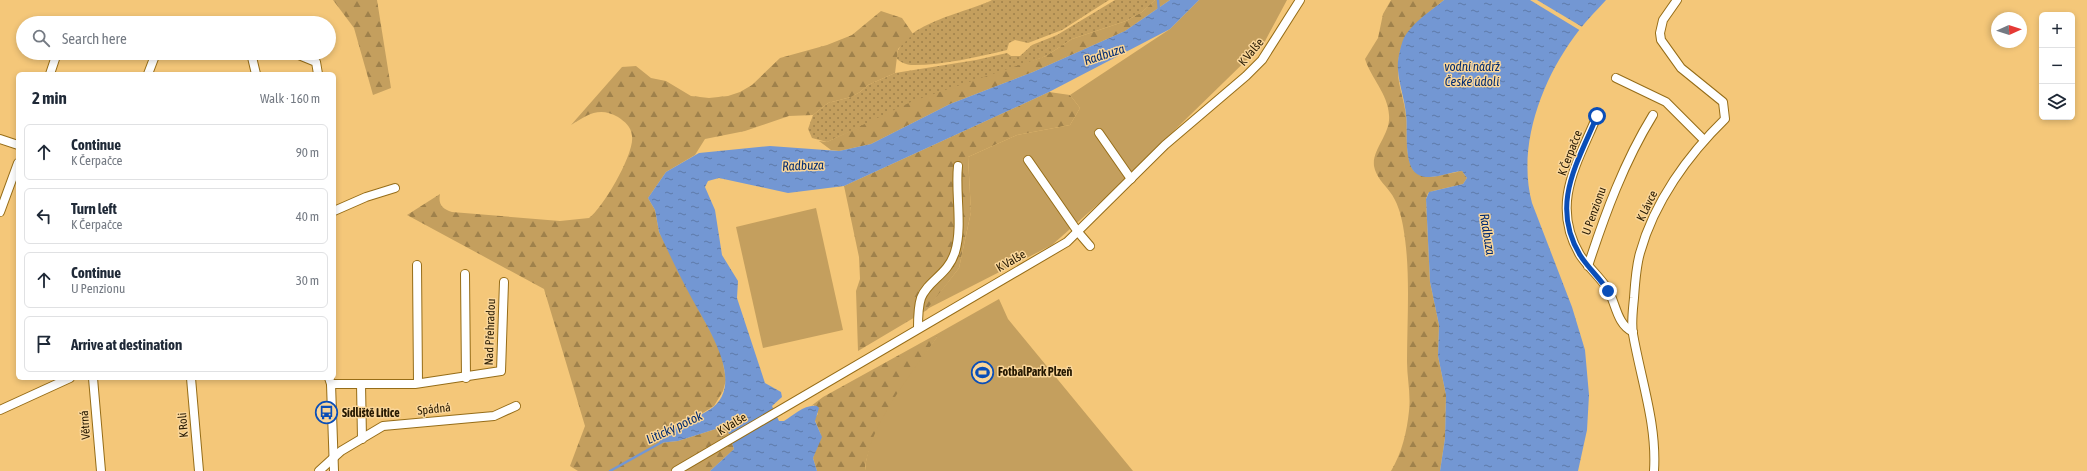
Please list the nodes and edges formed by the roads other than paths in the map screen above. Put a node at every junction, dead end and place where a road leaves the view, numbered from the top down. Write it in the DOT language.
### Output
graph roads {
  1 [pos="1300,0"];
  2 [pos="1677,0"];
  3 [pos="55,60"];
  4 [pos="153,60"];
  5 [pos="253,60"];
  6 [pos="311,60"];
  7 [pos="51,72"];
  8 [pos="149,72"];
  9 [pos="256,72"];
  10 [pos="318,72"];
  11 [pos="1616,78"];
  12 [pos="1653,115"];
  13 [pos="1597,116"];
  14 [pos="1100,133"];
  15 [pos="0,139"];
  16 [pos="1704,140"];
  17 [pos="16,144"];
  18 [pos="1028,160"];
  19 [pos="958,166"];
  20 [pos="16,168"];
  21 [pos="1131,179"];
  22 [pos="395,188"];
  23 [pos="336,210"];
  24 [pos="0,212"];
  25 [pos="1078,232"];
  26 [pos="1090,246"];
  27 [pos="417,265"];
  28 [pos="1588,266"];
  29 [pos="465,274"];
  30 [pos="504,282"];
  31 [pos="918,328"];
  32 [pos="1633,332"];
  33 [pos="466,378"];
  34 [pos="66,380"];
  35 [pos="93,380"];
  36 [pos="191,380"];
  37 [pos="330,381"];
  38 [pos="361,384"];
  39 [pos="418,384"];
  40 [pos="516,406"];
  41 [pos="0,410"];
  42 [pos="362,439"];
  43 [pos="333,457"];
  44 [pos="101,471"];
  45 [pos="199,471"];
  46 [pos="319,471"];
  47 [pos="334,471"];
  48 [pos="676,471"];
  49 [pos="1654,471"];
  1 -- 21 [label="street, K Valše"];
  2 -- 16 [label="street, K Lávce"];
  3 -- 7 [label="street"];
  4 -- 8 [label="street"];
  5 -- 9 [label="street"];
  6 -- 10 [label="street"];
  11 -- 16 [label="street"];
  12 -- 28 [label="street, U Penzionu"];
  13 -- 28 [label="street, K Čerpačce"];
  14 -- 21 [label="street"];
  15 -- 17 [label="street"];
  16 -- 32 [label="street, K Lávce"];
  18 -- 25 [label="street"];
  19 -- 31 [label="street"];
  20 -- 24 [label="street"];
  21 -- 25 [label="street, K Valše"];
  22 -- 23 [label="street"];
  25 -- 26 [label="street"];
  25 -- 31 [label="street, K Valše"];
  27 -- 39 [label="street"];
  28 -- 32 [label="street"];
  29 -- 33 [label="street, Nad Přehradou"];
  30 -- 33 [label="street, Nad Přehradou"];
  31 -- 48 [label="street, K Valše"];
  32 -- 49 [label="street, K Lávce"];
  33 -- 39 [label="street, Nad Přehradou"];
  34 -- 41 [label="street"];
  35 -- 44 [label="street, Větrná"];
  36 -- 45 [label="street, K Roli"];
  37 -- 38 [label="street, Nad Přehradou"];
  37 -- 43 [label="street"];
  38 -- 39 [label="street, Nad Přehradou"];
  38 -- 42 [label="street"];
  40 -- 42 [label="street, Spádná"];
  42 -- 43 [label="street, Spádná"];
  43 -- 46 [label="street, Spádná"];
  43 -- 47 [label="street"];
}
